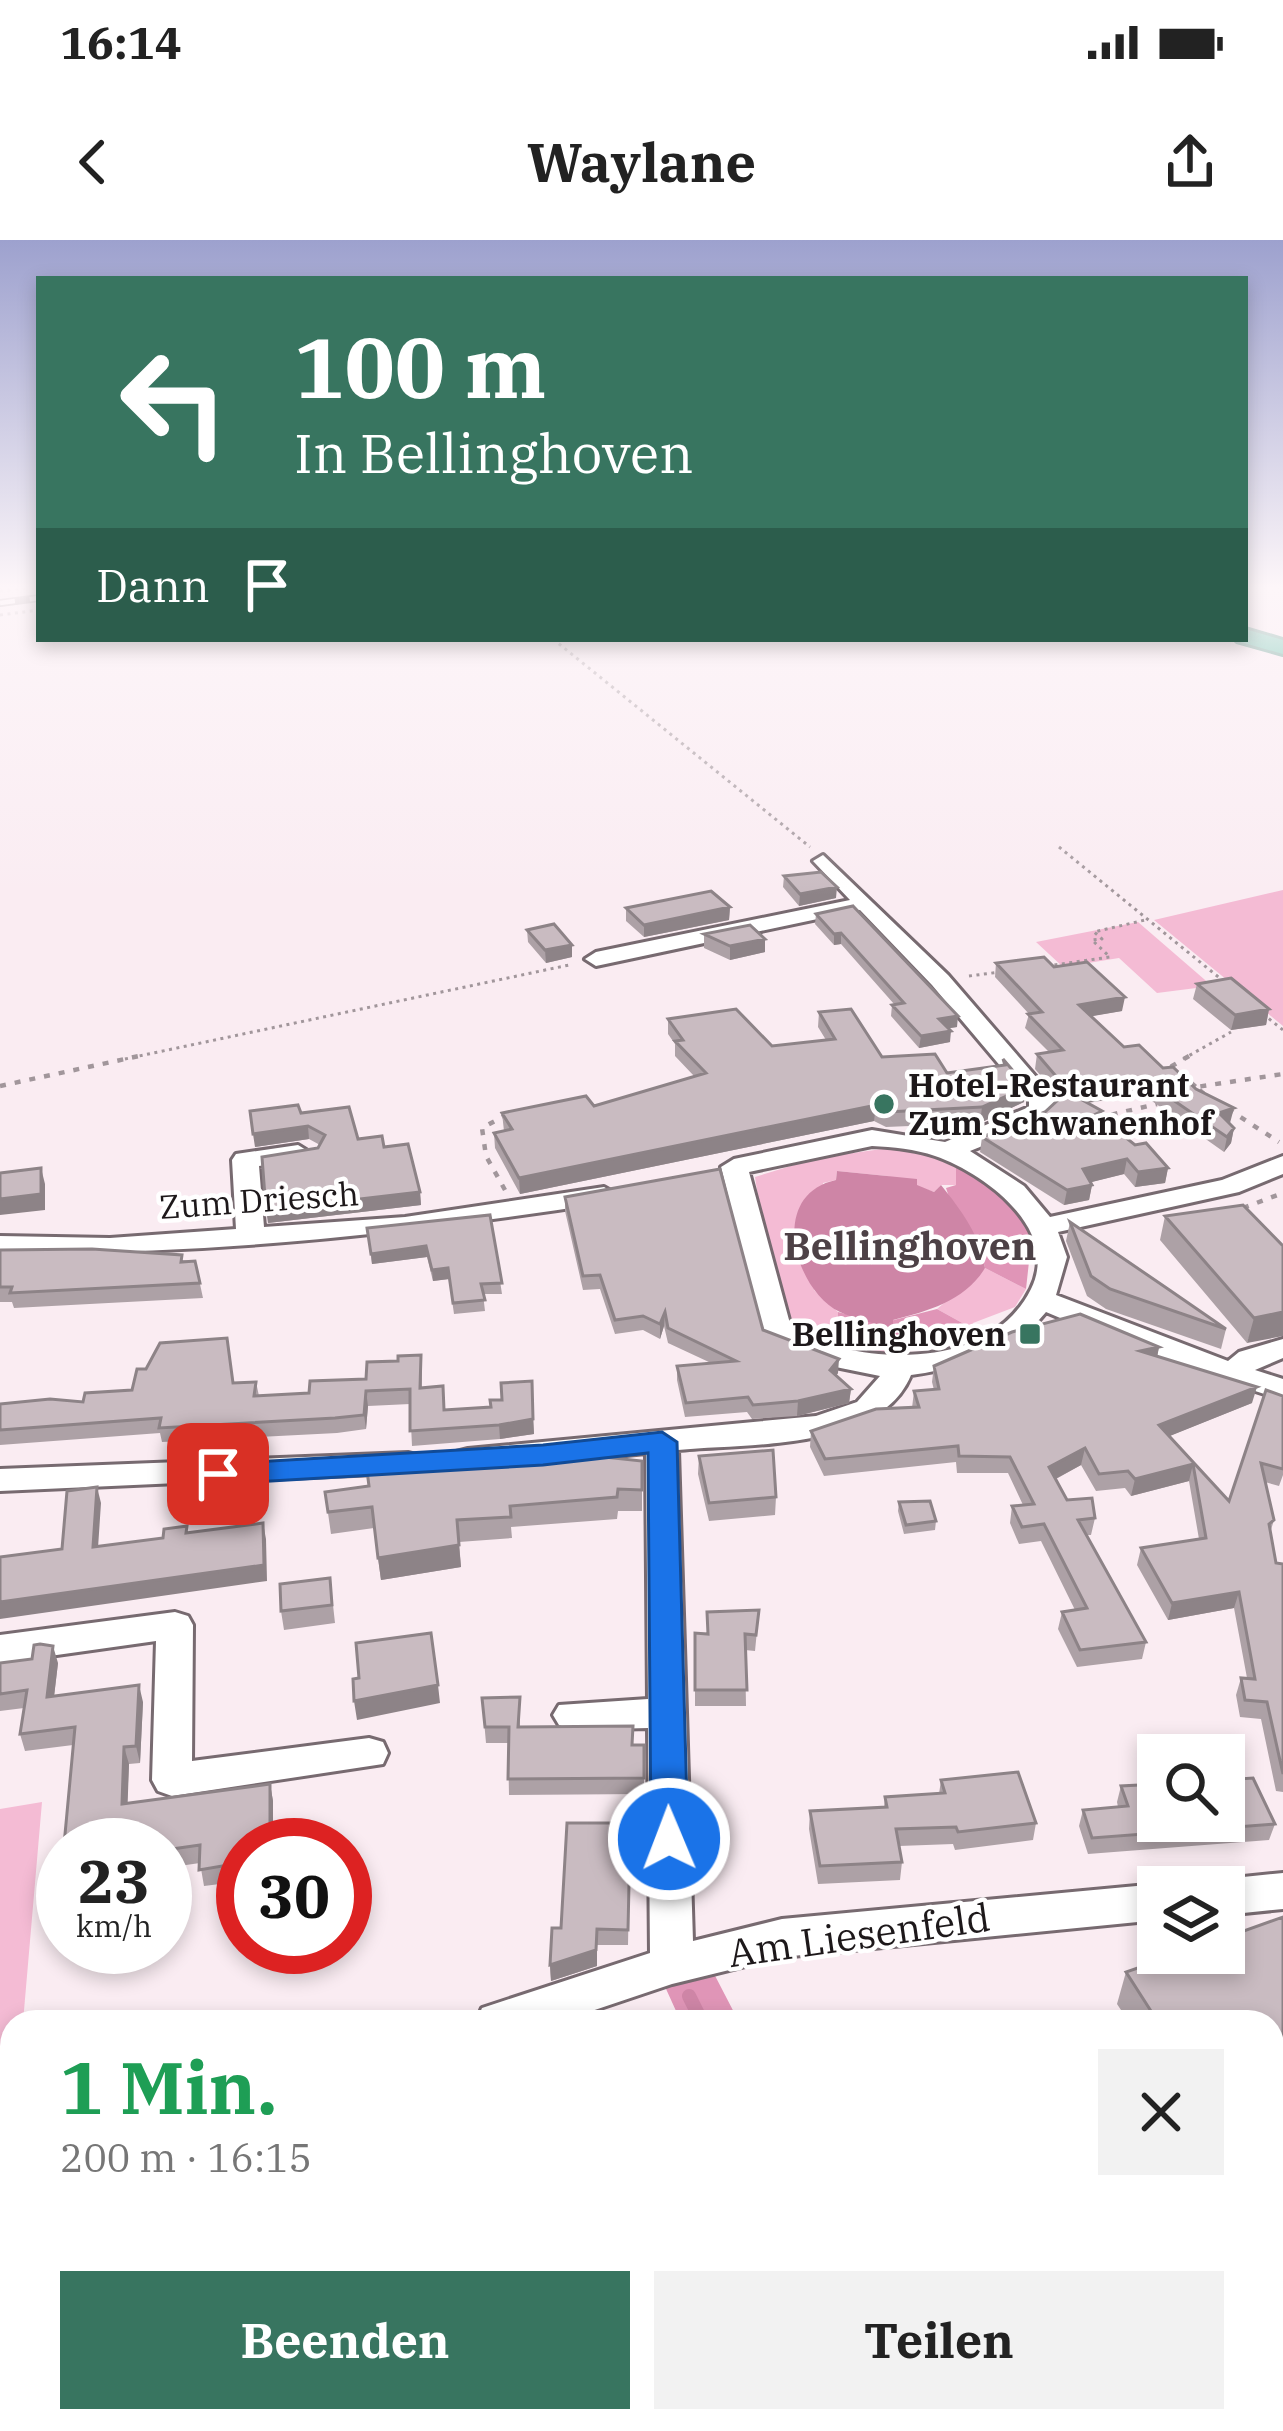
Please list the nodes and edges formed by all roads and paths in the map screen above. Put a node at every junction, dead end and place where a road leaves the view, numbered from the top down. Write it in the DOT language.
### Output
graph roads {
  1 [pos="615,690"];
  2 [pos="1059,848"];
  3 [pos="823,861"];
  4 [pos="865,903"];
  5 [pos="1148,920"];
  6 [pos="596,959"];
  7 [pos="1042,967"];
  8 [pos="1005,971"];
  9 [pos="1221,979"];
  10 [pos="940,980"];
  11 [pos="1254,1006"];
  12 [pos="1283,1030"];
  13 [pos="1231,1032"];
  14 [pos="1283,1074"];
  15 [pos="0,1086"];
  16 [pos="1196,1087"];
  17 [pos="1042,1099"];
  18 [pos="1182,1099"];
  19 [pos="1160,1104"];
  20 [pos="1224,1106"];
  21 [pos="509,1114"];
  22 [pos="1283,1145"];
  23 [pos="952,1150"];
  24 [pos="310,1151"];
  25 [pos="1283,1164"];
  26 [pos="624,1191"];
  27 [pos="1283,1193"];
  28 [pos="518,1210"];
  29 [pos="1256,1222"];
  30 [pos="1047,1226"];
  31 [pos="251,1237"];
  32 [pos="0,1244"];
  33 [pos="1042,1300"];
  34 [pos="1283,1348"];
  35 [pos="899,1367"];
  36 [pos="1232,1374"];
  37 [pos="1283,1390"];
  38 [pos="662,1442"];
  39 [pos="0,1480"];
  40 [pos="0,1649"];
  41 [pos="667,1713"];
  42 [pos="572,1715"];
  43 [pos="369,1753"];
  44 [pos="1283,1892"];
  45 [pos="1245,1895"];
  46 [pos="1137,1904"];
  47 [pos="672,1965"];
  48 [pos="535,2010"];
  1 -- 3 [label="path"];
  2 -- 5 [label="path"];
  3 -- 4 [label="street"];
  4 -- 6 [label="street"];
  4 -- 10 [label="street"];
  5 -- 7 [label="path"];
  5 -- 9 [label="path"];
  6 -- 15 [label="path"];
  8 -- 10 [label="path"];
  10 -- 17 [label="street"];
  11 -- 12 [label="path"];
  13 -- 16 [label="path"];
  14 -- 16 [label="path"];
  16 -- 18 [label="path"];
  17 -- 19 [label="path"];
  17 -- 23 [label="street"];
  20 -- 22 [label="path"];
  21 -- 28 [label="path"];
  23 -- 30 [label="street"];
  23 -- 35 [label="street"];
  24 -- 31 [label="street"];
  25 -- 30 [label="street"];
  26 -- 28 [label="street, Zum Driesch"];
  27 -- 29 [label="path"];
  28 -- 31 [label="street, Zum Driesch"];
  30 -- 33 [label="street"];
  31 -- 32 [label="street, Zum Driesch"];
  33 -- 35 [label="street"];
  33 -- 36 [label="street"];
  34 -- 36 [label="street"];
  35 -- 38 [label="street"];
  36 -- 37 [label="street"];
  38 -- 39 [label="street"];
  38 -- 41 [label="street"];
  40 -- 43 [label="street"];
  41 -- 42 [label="street"];
  41 -- 47 [label="street"];
  44 -- 45 [label="street"];
  46 -- 47 [label="street, Am Liesenfeld"];
  47 -- 48 [label="street, Am Liesenfeld"];
}
